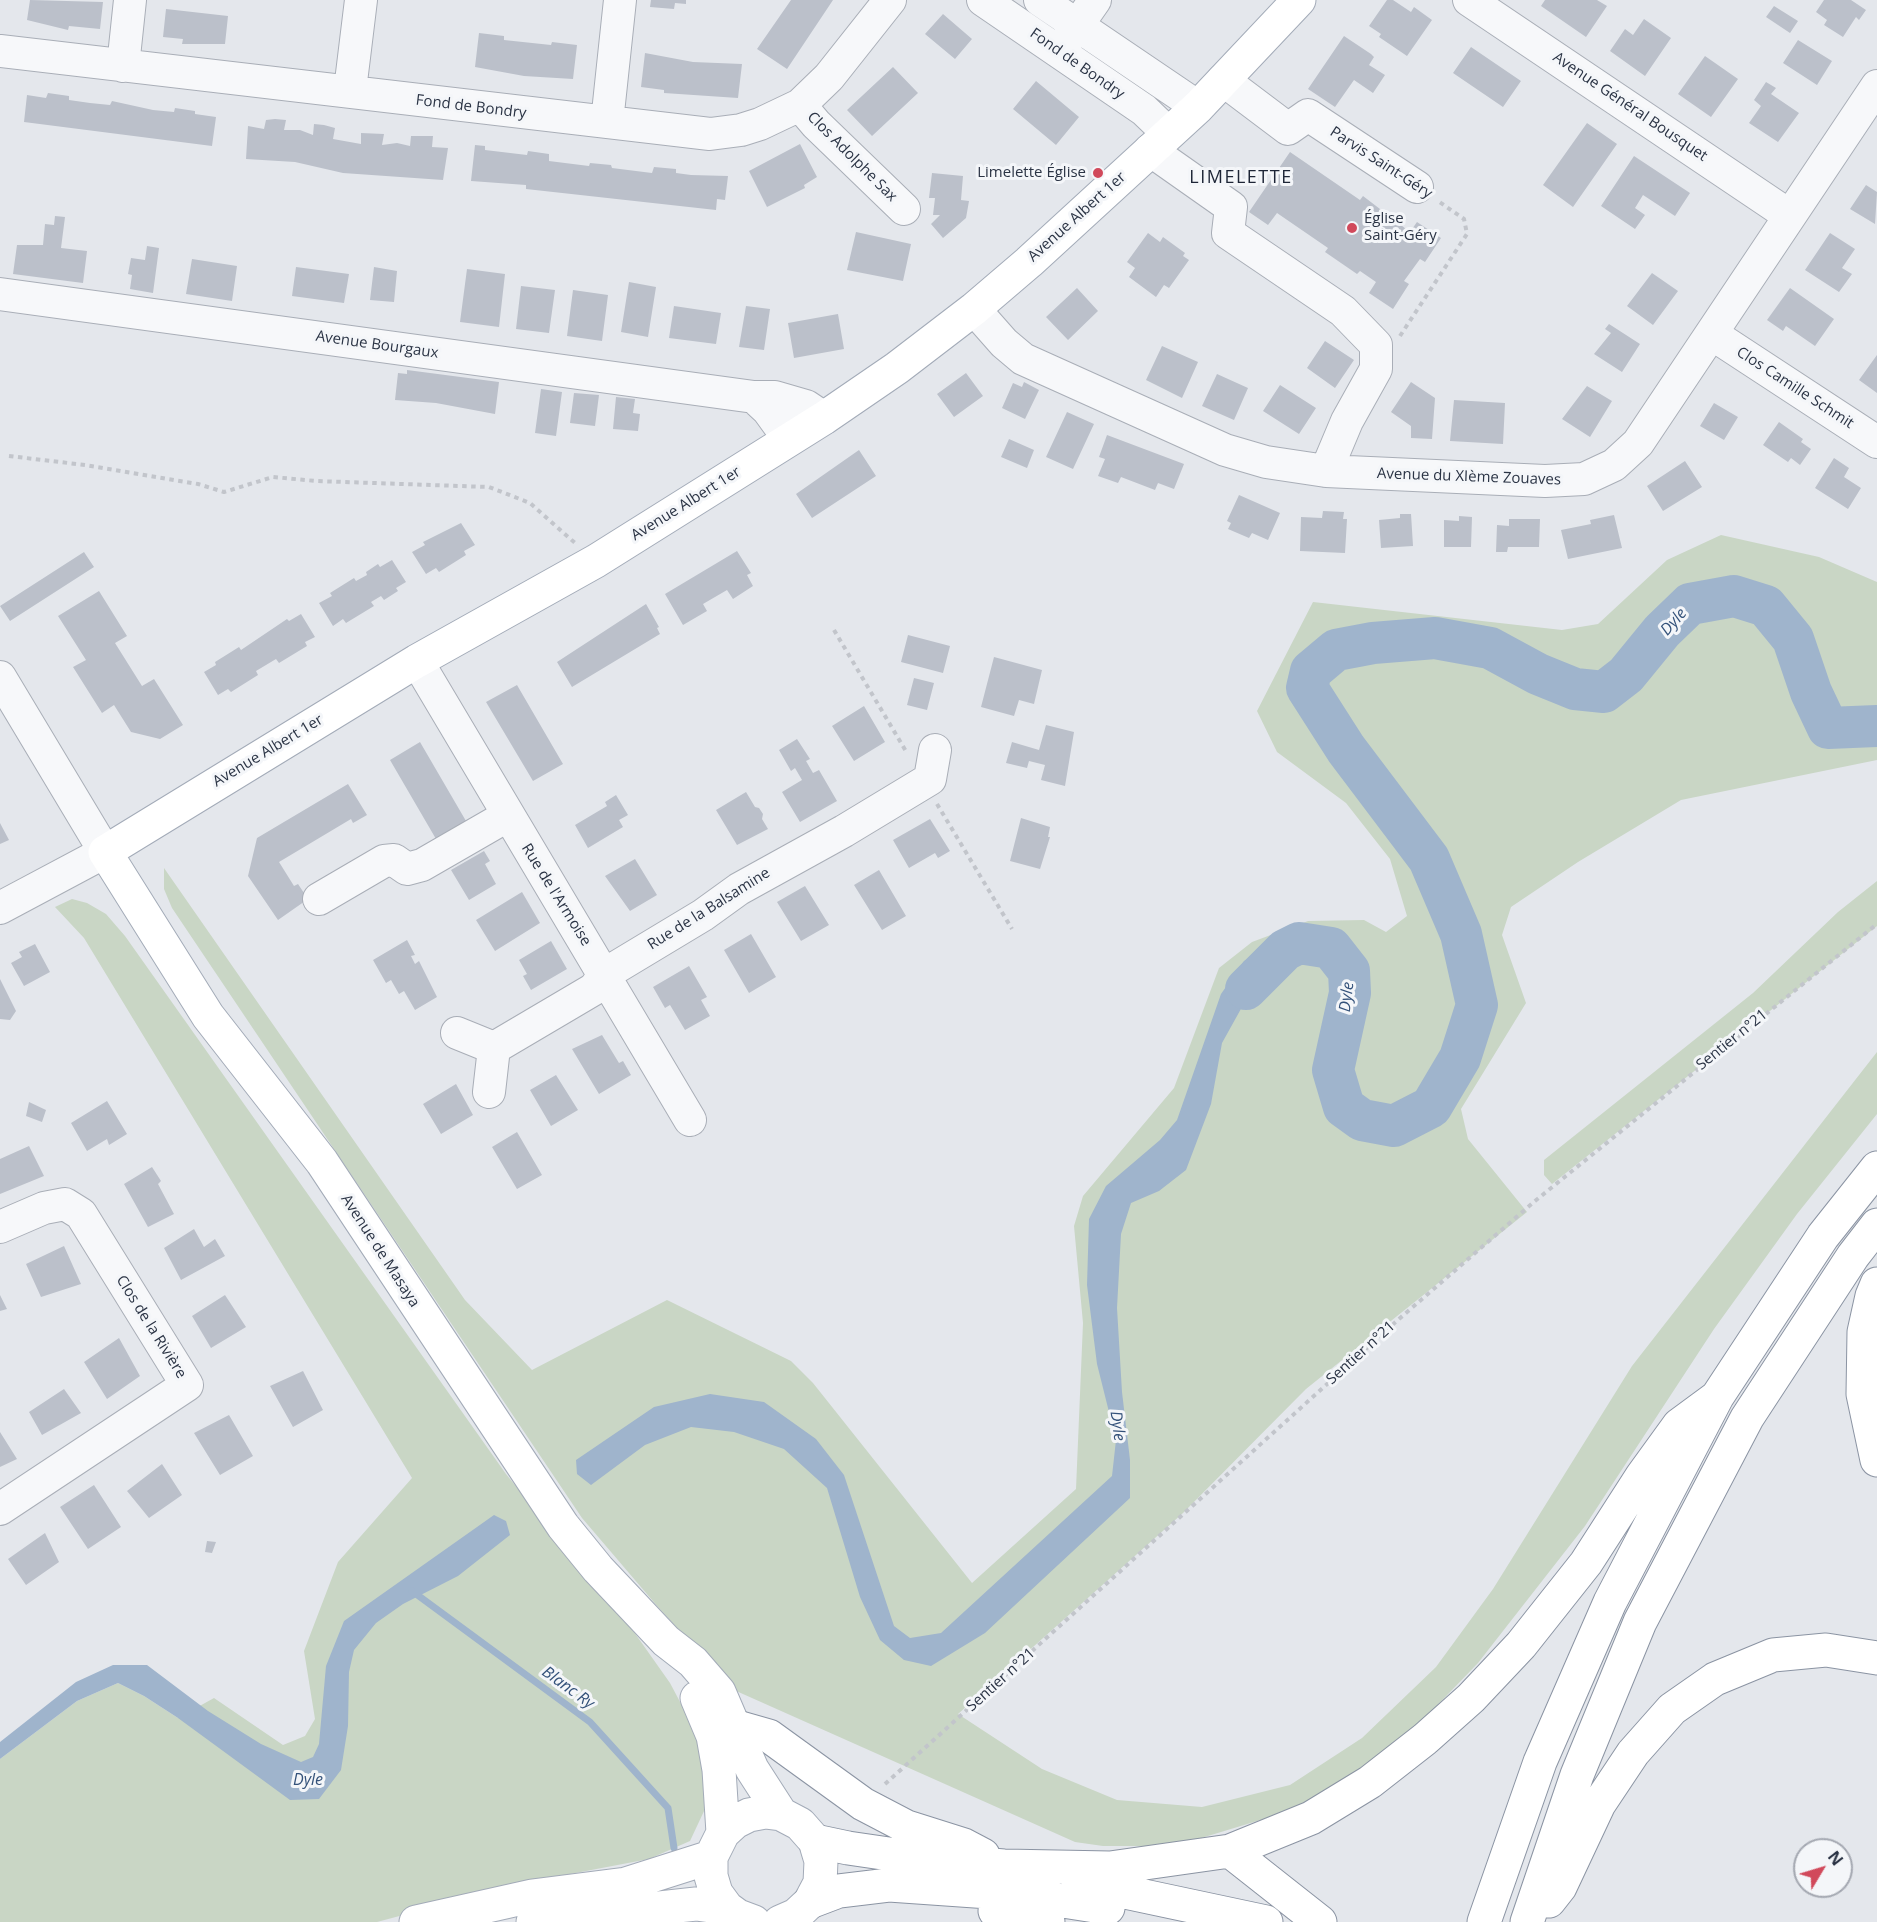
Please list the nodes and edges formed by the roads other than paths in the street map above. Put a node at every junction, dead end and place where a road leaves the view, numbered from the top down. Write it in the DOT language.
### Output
graph roads {
  1 [pos="130,0"];
  2 [pos="361,0"];
  3 [pos="620,0"];
  4 [pos="890,0"];
  5 [pos="983,0"];
  6 [pos="1040,0"];
  7 [pos="1095,0"];
  8 [pos="1299,0"];
  9 [pos="1469,0"];
  10 [pos="1076,26"];
  11 [pos="0,51"];
  12 [pos="1059,51"];
  13 [pos="123,66"];
  14 [pos="1223,80"];
  15 [pos="1877,86"];
  16 [pos="350,90"];
  17 [pos="800,105"];
  18 [pos="1198,107"];
  19 [pos="607,122"];
  20 [pos="1159,142"];
  21 [pos="1417,187"];
  22 [pos="904,209"];
  23 [pos="1790,216"];
  24 [pos="0,294"];
  25 [pos="974,309"];
  26 [pos="1712,334"];
  27 [pos="754,397"];
  28 [pos="824,418"];
  29 [pos="789,439"];
  30 [pos="1877,442"];
  31 [pos="1326,471"];
  32 [pos="417,661"];
  33 [pos="0,677"];
  34 [pos="940,772"];
  35 [pos="507,816"];
  36 [pos="105,852"];
  37 [pos="319,899"];
  38 [pos="0,908"];
  39 [pos="605,974"];
  40 [pos="457,1033"];
  41 [pos="494,1048"];
  42 [pos="489,1092"];
  43 [pos="690,1120"];
  44 [pos="1877,1168"];
  45 [pos="1877,1225"];
  46 [pos="0,1227"];
  47 [pos="1877,1284"];
  48 [pos="1717,1397"];
  49 [pos="1877,1460"];
  50 [pos="0,1509"];
  51 [pos="666,1641"];
  52 [pos="1877,1658"];
  53 [pos="734,1726"];
  54 [pos="781,1814"];
  55 [pos="815,1840"];
  56 [pos="717,1845"];
  57 [pos="1230,1851"];
  58 [pos="1004,1866"];
  59 [pos="951,1889"];
  60 [pos="810,1902"];
  61 [pos="740,1917"];
  62 [pos="416,1922"];
  63 [pos="533,1922"];
  64 [pos="780,1922"];
  65 [pos="1047,1922"];
  66 [pos="1166,1922"];
  67 [pos="1266,1922"];
  68 [pos="1320,1922"];
  69 [pos="1484,1922"];
  70 [pos="1527,1922"];
  71 [pos="1534,1922"];
  1 -- 13 [label="street"];
  2 -- 16 [label="street"];
  3 -- 19 [label="street"];
  4 -- 17 [label="street, Fond de Bondry"];
  5 -- 12 [label="street, Fond de Bondry"];
  6 -- 10 [label="street, Fond de Bondry"];
  7 -- 10 [label="street"];
  8 -- 14 [label="main road, Avenue Albert 1er"];
  9 -- 23 [label="street, Avenue Général Bousquet"];
  10 -- 12 [label="street"];
  10 -- 18 [label="street, Fond de Bondry"];
  11 -- 13 [label="street, Fond de Bondry"];
  12 -- 20 [label="street, Fond de Bondry"];
  13 -- 16 [label="street, Fond de Bondry"];
  14 -- 18 [label="main road, Avenue Albert 1er"];
  14 -- 21 [label="street, Parvis Saint-Géry"];
  15 -- 23 [label="street, Avenue du XIème Zouaves"];
  16 -- 19 [label="street, Fond de Bondry"];
  17 -- 19 [label="street, Fond de Bondry"];
  17 -- 22 [label="street, Clos Adolphe Sax"];
  18 -- 20 [label="main road, Avenue Albert 1er"];
  20 -- 25 [label="main road, Avenue Albert 1er"];
  20 -- 31 [label="street"];
  23 -- 26 [label="street, Avenue du XIème Zouaves"];
  24 -- 27 [label="street, Avenue Bourgaux"];
  25 -- 28 [label="main road, Avenue Albert 1er"];
  25 -- 31 [label="street, Avenue du XIème Zouaves"];
  26 -- 30 [label="street, Clos Camille Schmit"];
  26 -- 31 [label="street, Avenue du XIème Zouaves"];
  27 -- 28 [label="street, Avenue Bourgaux"];
  27 -- 29 [label="street"];
  28 -- 29 [label="main road, Avenue Albert 1er"];
  29 -- 32 [label="main road, Avenue Albert 1er"];
  32 -- 35 [label="street, Rue de l'Armoise"];
  32 -- 36 [label="main road, Avenue Albert 1er"];
  33 -- 36 [label="street"];
  34 -- 39 [label="street, Rue de la Balsamine"];
  35 -- 37 [label="street"];
  35 -- 39 [label="street, Rue de l'Armoise"];
  36 -- 38 [label="street, Avenue Albert 1er"];
  36 -- 51 [label="main road, Avenue de Masaya"];
  39 -- 41 [label="street, Rue de la Balsamine"];
  39 -- 43 [label="street, Rue de l'Armoise"];
  40 -- 41 [label="street"];
  41 -- 42 [label="street"];
  44 -- 48 [label="main road"];
  45 -- 70 [label="main road"];
  46 -- 50 [label="street, Clos de la Rivière"];
  47 -- 49 [label="main road"];
  48 -- 57 [label="main road"];
  48 -- 69 [label="main road"];
  51 -- 53 [label="main road, Avenue de Masaya"];
  51 -- 56 [label="main road, Avenue de Masaya"];
  52 -- 71 [label="main road"];
  53 -- 54 [label="main road, Avenue de Masaya"];
  53 -- 58 [label="main road"];
  54 -- 55 [label="main road"];
  54 -- 56 [label="main road"];
  55 -- 58 [label="main road"];
  55 -- 60 [label="main road"];
  56 -- 61 [label="main road, Avenue de Masaya"];
  56 -- 62 [label="main road"];
  57 -- 58 [label="main road"];
  57 -- 68 [label="main road"];
  58 -- 67 [label="main road"];
  59 -- 60 [label="main road"];
  59 -- 65 [label="main road"];
  59 -- 66 [label="main road"];
  60 -- 64 [label="main road"];
  61 -- 63 [label="main road"];
}
